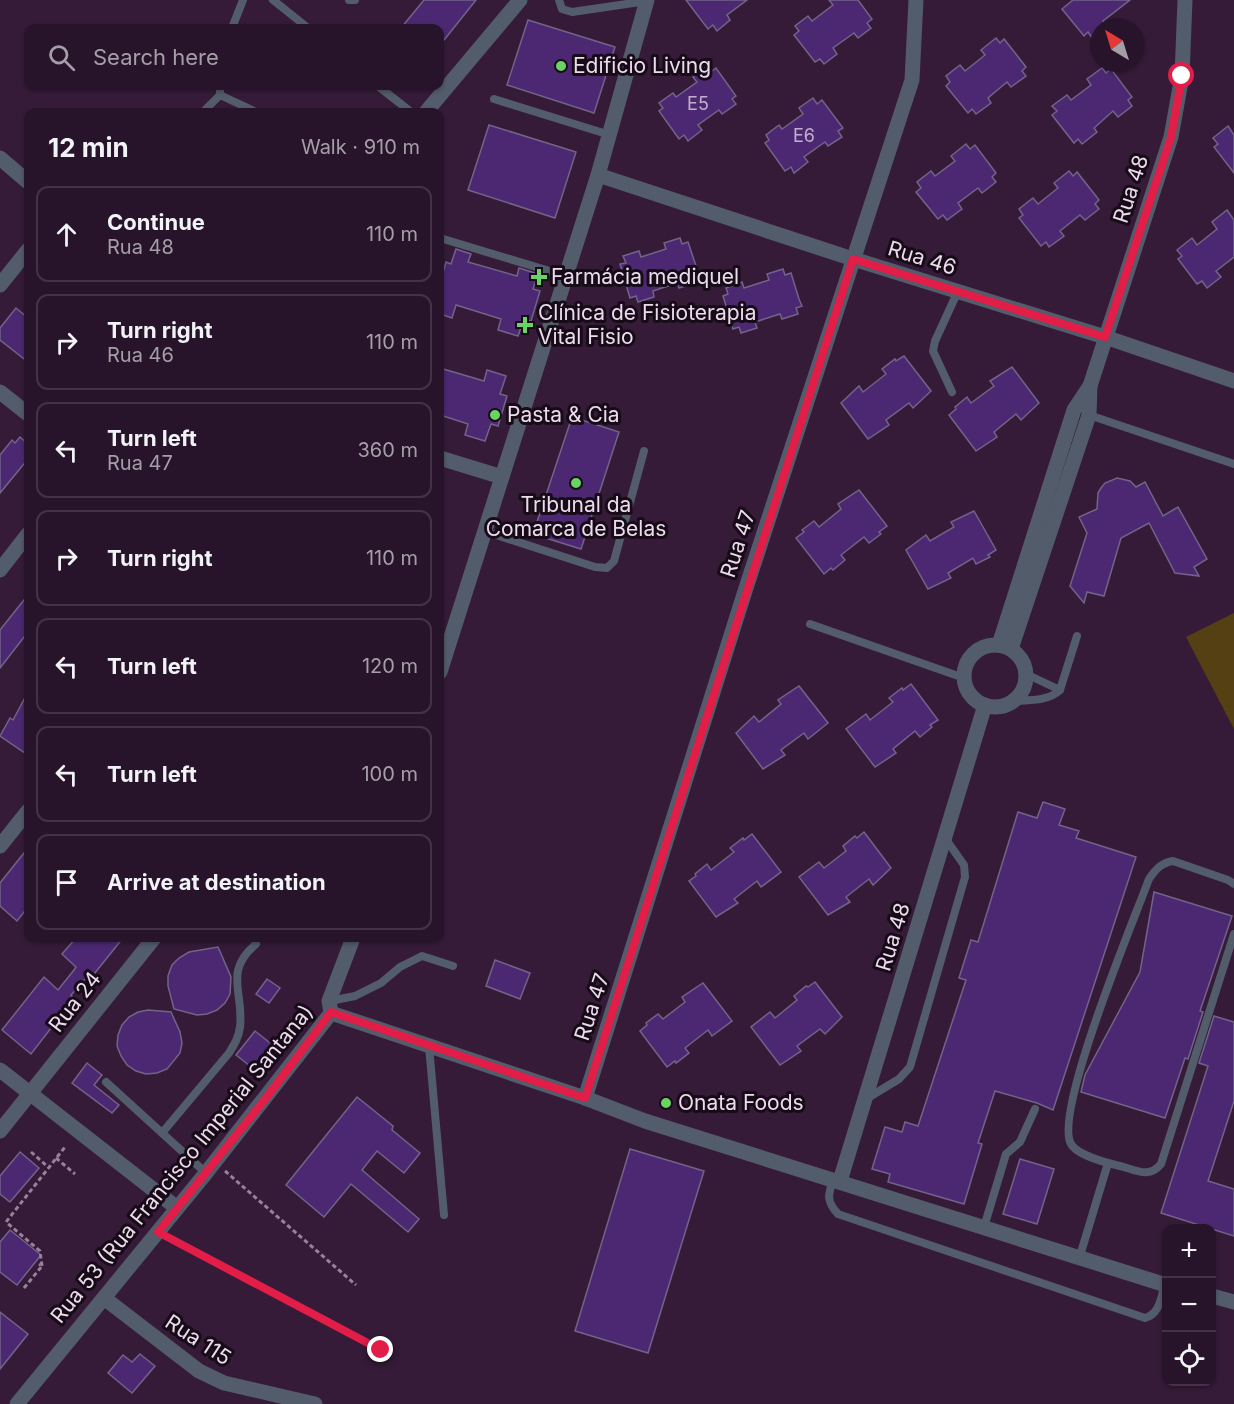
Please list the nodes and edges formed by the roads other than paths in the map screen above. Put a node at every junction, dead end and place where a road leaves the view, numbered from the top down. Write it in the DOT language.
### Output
graph roads {
  1 [pos="243,0"];
  2 [pos="273,0"];
  3 [pos="349,0"];
  4 [pos="355,0"];
  5 [pos="520,0"];
  6 [pos="560,0"];
  7 [pos="601,0"];
  8 [pos="647,0"];
  9 [pos="916,0"];
  10 [pos="1185,0"];
  11 [pos="600,10"];
  12 [pos="234,24"];
  13 [pos="303,24"];
  14 [pos="220,90"];
  15 [pos="383,90"];
  16 [pos="220,95"];
  17 [pos="494,99"];
  18 [pos="207,108"];
  19 [pos="248,108"];
  20 [pos="406,108"];
  21 [pos="429,108"];
  22 [pos="610,135"];
  23 [pos="0,158"];
  24 [pos="598,175"];
  25 [pos="24,179"];
  26 [pos="444,239"];
  27 [pos="24,255"];
  28 [pos="853,259"];
  29 [pos="566,276"];
  30 [pos="0,285"];
  31 [pos="958,291"];
  32 [pos="1105,337"];
  33 [pos="1234,381"];
  34 [pos="1090,386"];
  35 [pos="0,392"];
  36 [pos="952,392"];
  37 [pos="24,411"];
  38 [pos="1089,416"];
  39 [pos="644,451"];
  40 [pos="444,459"];
  41 [pos="1234,464"];
  42 [pos="502,477"];
  43 [pos="1048,512"];
  44 [pos="484,531"];
  45 [pos="24,539"];
  46 [pos="0,570"];
  47 [pos="810,624"];
  48 [pos="1077,636"];
  49 [pos="1005,647"];
  50 [pos="444,659"];
  51 [pos="1026,674"];
  52 [pos="964,678"];
  53 [pos="1060,690"];
  54 [pos="1014,701"];
  55 [pos="985,705"];
  56 [pos="24,816"];
  57 [pos="945,838"];
  58 [pos="0,846"];
  59 [pos="1234,884"];
  60 [pos="1234,934"];
  61 [pos="151,942"];
  62 [pos="352,942"];
  63 [pos="256,944"];
  64 [pos="453,966"];
  65 [pos="330,1007"];
  66 [pos="429,1046"];
  67 [pos="0,1070"];
  68 [pos="106,1082"];
  69 [pos="30,1093"];
  70 [pos="585,1098"];
  71 [pos="864,1100"];
  72 [pos="1035,1109"];
  73 [pos="0,1131"];
  74 [pos="162,1133"];
  75 [pos="1108,1163"];
  76 [pos="211,1167"];
  77 [pos="836,1180"];
  78 [pos="177,1208"];
  79 [pos="444,1215"];
  80 [pos="984,1227"];
  81 [pos="1080,1258"];
  82 [pos="1162,1283"];
  83 [pos="1162,1295"];
  84 [pos="1216,1297"];
  85 [pos="104,1298"];
  86 [pos="1234,1302"];
  87 [pos="17,1404"];
  88 [pos="315,1404"];
  1 -- 12 [label="lane"];
  2 -- 13 [label="lane"];
  3 -- 4 [label="lane"];
  5 -- 21 [label="street"];
  6 -- 11 [label="lane"];
  7 -- 11 [label="lane"];
  8 -- 11 [label="lane"];
  8 -- 22 [label="street"];
  9 -- 28 [label="street, Rua 47"];
  10 -- 32 [label="street, Rua 48"];
  14 -- 16 [label="lane"];
  15 -- 20 [label="lane"];
  16 -- 18 [label="lane"];
  16 -- 19 [label="lane"];
  17 -- 22 [label="lane"];
  22 -- 24 [label="street"];
  23 -- 25 [label="street"];
  24 -- 28 [label="street, Rua 46"];
  24 -- 29 [label="street"];
  26 -- 29 [label="lane"];
  27 -- 30 [label="street"];
  28 -- 31 [label="street, Rua 46"];
  28 -- 70 [label="street, Rua 47"];
  29 -- 42 [label="street"];
  31 -- 32 [label="street, Rua 46"];
  31 -- 36 [label="lane"];
  32 -- 33 [label="street, Rua 46"];
  32 -- 34 [label="street, Rua 48"];
  34 -- 38 [label="street, Rua 48"];
  34 -- 43 [label="street, Rua 48"];
  35 -- 37 [label="street"];
  38 -- 41 [label="lane"];
  38 -- 43 [label="street, Rua 48"];
  39 -- 44 [label="lane"];
  40 -- 42 [label="street"];
  42 -- 44 [label="street"];
  43 -- 49 [label="street, Rua 48"];
  44 -- 50 [label="street"];
  45 -- 46 [label="street"];
  47 -- 52 [label="lane"];
  48 -- 53 [label="lane"];
  49 -- 51 [label="street"];
  49 -- 52 [label="street"];
  51 -- 53 [label="lane"];
  51 -- 54 [label="street"];
  52 -- 55 [label="street"];
  53 -- 54 [label="lane"];
  54 -- 55 [label="street"];
  55 -- 57 [label="street, Rua 48"];
  56 -- 58 [label="street"];
  57 -- 71 [label="street, Rua 48"];
  57 -- 71 [label="lane"];
  59 -- 75 [label="lane"];
  60 -- 75 [label="lane"];
  61 -- 69 [label="street, Rua 24"];
  62 -- 65 [label="street, Rua 53 (Rua Francisco Imperial Santana)"];
  63 -- 74 [label="lane"];
  64 -- 65 [label="lane"];
  65 -- 66 [label="street"];
  65 -- 76 [label="street, Rua 53 (Rua Francisco Imperial Santana)"];
  66 -- 70 [label="street"];
  66 -- 79 [label="lane"];
  67 -- 69 [label="street"];
  68 -- 74 [label="lane"];
  69 -- 73 [label="street, Rua 24"];
  69 -- 78 [label="street"];
  70 -- 77 [label="street"];
  71 -- 77 [label="street, Rua 48"];
  72 -- 80 [label="lane"];
  74 -- 76 [label="lane"];
  75 -- 81 [label="lane"];
  76 -- 78 [label="street, Rua 53 (Rua Francisco Imperial Santana)"];
  77 -- 80 [label="street"];
  77 -- 83 [label="lane"];
  78 -- 85 [label="street, Rua 53 (Rua Francisco Imperial Santana)"];
  80 -- 81 [label="street"];
  81 -- 82 [label="street"];
  84 -- 86 [label="street"];
  85 -- 87 [label="street, Rua 53 (Rua Francisco Imperial Santana)"];
  85 -- 88 [label="street, Rua 115"];
}
